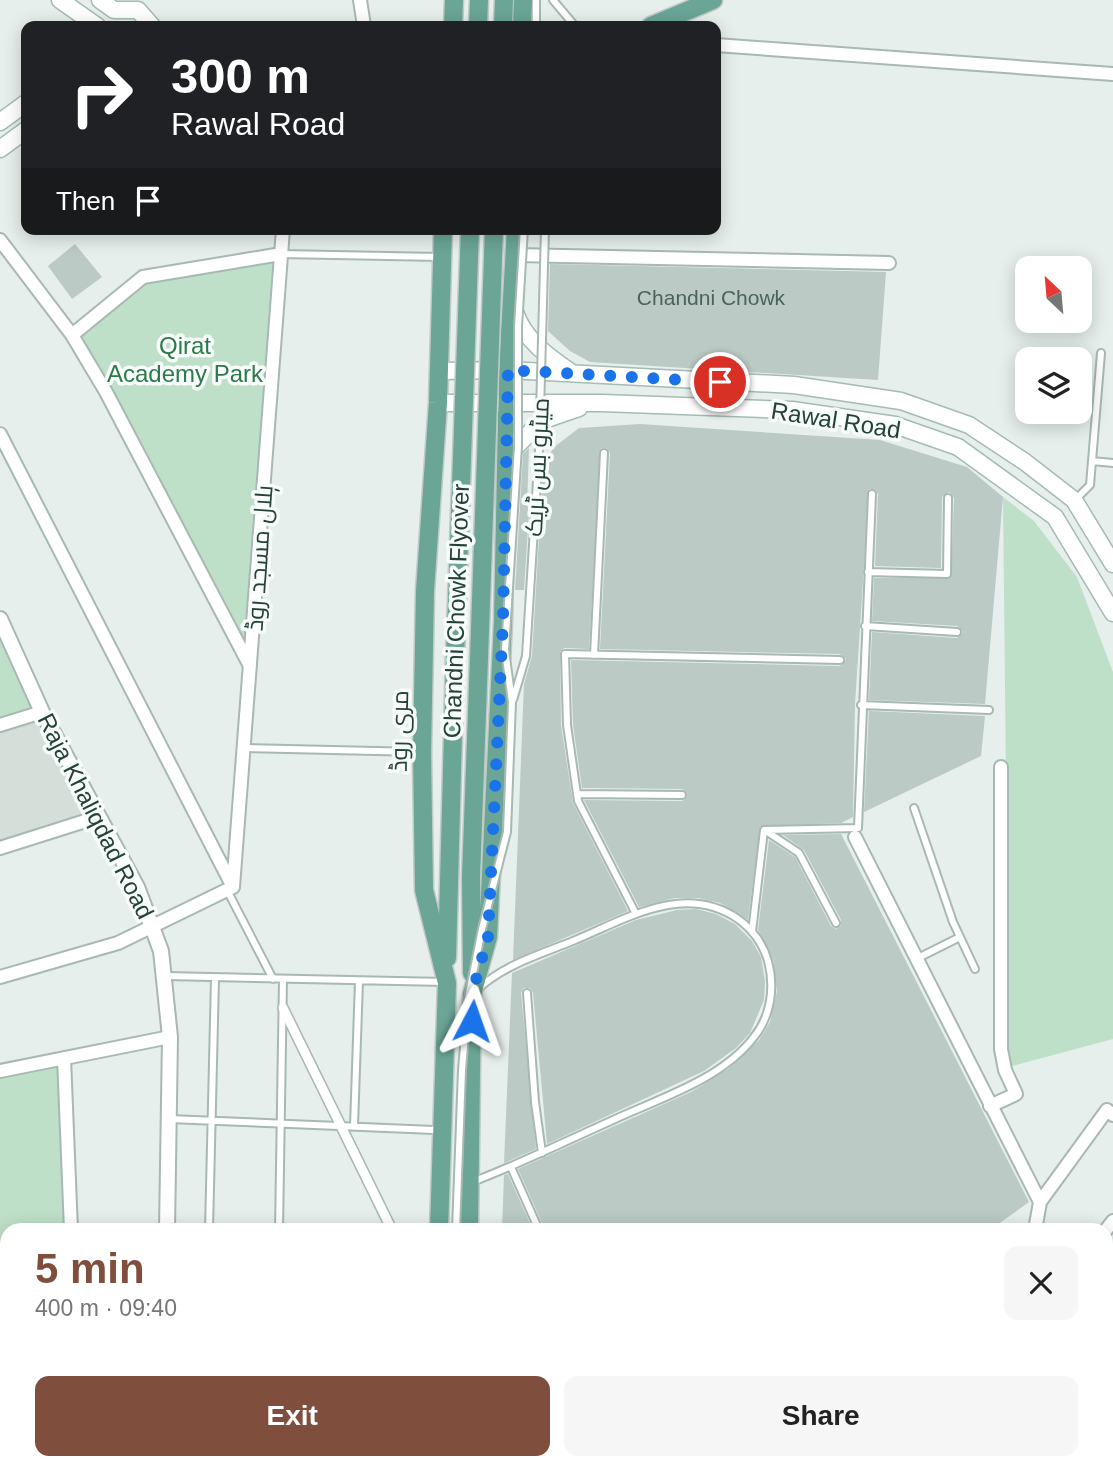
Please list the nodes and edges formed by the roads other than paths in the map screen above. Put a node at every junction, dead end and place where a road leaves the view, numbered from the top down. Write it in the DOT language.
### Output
graph roads {
  1 [pos="60,0"];
  2 [pos="100,0"];
  3 [pos="360,0"];
  4 [pos="454,0"];
  5 [pos="479,0"];
  6 [pos="504,0"];
  7 [pos="523,0"];
  8 [pos="536,0"];
  9 [pos="553,0"];
  10 [pos="713,0"];
  11 [pos="90,21"];
  12 [pos="148,21"];
  13 [pos="363,21"];
  14 [pos="453,21"];
  15 [pos="478,21"];
  16 [pos="503,21"];
  17 [pos="522,21"];
  18 [pos="536,21"];
  19 [pos="571,21"];
  20 [pos="663,21"];
  21 [pos="721,45"];
  22 [pos="1113,74"];
  23 [pos="21,107"];
  24 [pos="0,122"];
  25 [pos="21,134"];
  26 [pos="0,149"];
  27 [pos="283,235"];
  28 [pos="443,235"];
  29 [pos="470,235"];
  30 [pos="494,235"];
  31 [pos="516,235"];
  32 [pos="524,235"];
  33 [pos="545,235"];
  34 [pos="0,240"];
  35 [pos="281,254"];
  36 [pos="516,255"];
  37 [pos="441,257"];
  38 [pos="889,263"];
  39 [pos="513,306"];
  40 [pos="72,335"];
  41 [pos="1101,353"];
  42 [pos="508,370"];
  43 [pos="439,371"];
  44 [pos="573,374"];
  45 [pos="438,403"];
  46 [pos="602,403"];
  47 [pos="507,404"];
  48 [pos="0,434"];
  49 [pos="604,453"];
  50 [pos="506,457"];
  51 [pos="1092,461"];
  52 [pos="1113,463"];
  53 [pos="872,494"];
  54 [pos="948,498"];
  55 [pos="1074,500"];
  56 [pos="1113,564"];
  57 [pos="868,572"];
  58 [pos="1113,613"];
  59 [pos="0,619"];
  60 [pos="865,626"];
  61 [pos="957,632"];
  62 [pos="594,655"];
  63 [pos="840,660"];
  64 [pos="250,666"];
  65 [pos="512,702"];
  66 [pos="862,705"];
  67 [pos="989,710"];
  68 [pos="42,712"];
  69 [pos="0,725"];
  70 [pos="245,748"];
  71 [pos="422,752"];
  72 [pos="1001,767"];
  73 [pos="577,793"];
  74 [pos="682,795"];
  75 [pos="914,808"];
  76 [pos="98,817"];
  77 [pos="764,830"];
  78 [pos="855,837"];
  79 [pos="0,848"];
  80 [pos="230,889"];
  81 [pos="636,914"];
  82 [pos="836,923"];
  83 [pos="153,928"];
  84 [pos="752,932"];
  85 [pos="960,937"];
  86 [pos="916,959"];
  87 [pos="975,969"];
  88 [pos="164,976"];
  89 [pos="0,977"];
  90 [pos="215,978"];
  91 [pos="273,979"];
  92 [pos="284,979"];
  93 [pos="359,981"];
  94 [pos="447,982"];
  95 [pos="527,993"];
  96 [pos="472,994"];
  97 [pos="283,1009"];
  98 [pos="170,1037"];
  99 [pos="64,1058"];
  100 [pos="0,1070"];
  101 [pos="990,1106"];
  102 [pos="1113,1115"];
  103 [pos="169,1119"];
  104 [pos="212,1121"];
  105 [pos="281,1123"];
  106 [pos="342,1126"];
  107 [pos="354,1126"];
  108 [pos="434,1130"];
  109 [pos="542,1153"];
  110 [pos="511,1167"];
  111 [pos="470,1183"];
  112 [pos="1040,1202"];
  113 [pos="71,1223"];
  114 [pos="167,1223"];
  115 [pos="209,1223"];
  116 [pos="279,1223"];
  117 [pos="389,1223"];
  118 [pos="439,1223"];
  119 [pos="456,1223"];
  120 [pos="469,1223"];
  121 [pos="536,1223"];
  122 [pos="1036,1223"];
  1 -- 11 [label="main road"];
  2 -- 12 [label="main road"];
  3 -- 13 [label="street"];
  4 -- 14 [label="main road"];
  5 -- 15 [label="main road"];
  6 -- 16 [label="main road"];
  7 -- 17 [label="main road"];
  8 -- 18 [label="lane"];
  9 -- 19 [label="lane"];
  10 -- 20 [label="main road"];
  21 -- 22 [label="street"];
  23 -- 24 [label="main road"];
  25 -- 26 [label="main road"];
  27 -- 35 [label="street, ہلال مسجد روڈ"];
  28 -- 37 [label="main road, مری روڈ"];
  29 -- 94 [label="main road, Chandni Chowk Flyover, bridge"];
  30 -- 96 [label="main road, Chandni Chowk Flyover, bridge"];
  31 -- 36 [label="main road"];
  32 -- 65 [label="lane, میٹرو بس ٹریک, bridge"];
  33 -- 65 [label="lane, میٹرو بس ٹریک, bridge"];
  34 -- 40 [label="street"];
  35 -- 37 [label="lane"];
  35 -- 40 [label="street"];
  35 -- 64 [label="street, ہلال مسجد روڈ"];
  36 -- 38 [label="street"];
  36 -- 39 [label="main road"];
  37 -- 43 [label="main road, مری روڈ"];
  39 -- 42 [label="main road"];
  39 -- 44 [label="main road"];
  40 -- 64 [label="street"];
  41 -- 51 [label="lane"];
  42 -- 43 [label="main road, Rawal Road"];
  42 -- 44 [label="main road, Rawal Road"];
  42 -- 47 [label="main road"];
  43 -- 45 [label="main road, مری روڈ"];
  44 -- 55 [label="main road, Rawal Road"];
  45 -- 47 [label="main road, Rawal Road"];
  45 -- 71 [label="main road, مری روڈ"];
  46 -- 47 [label="main road, Rawal Road"];
  46 -- 50 [label="main road"];
  46 -- 58 [label="main road, Rawal Road"];
  47 -- 50 [label="main road"];
  48 -- 80 [label="street"];
  49 -- 62 [label="lane"];
  50 -- 96 [label="main road"];
  51 -- 52 [label="lane"];
  51 -- 55 [label="lane"];
  53 -- 57 [label="lane"];
  54 -- 57 [label="lane"];
  55 -- 56 [label="main road, Rawal Road"];
  57 -- 60 [label="lane"];
  59 -- 68 [label="street, Raja Khaliqdad Road"];
  60 -- 61 [label="lane"];
  60 -- 66 [label="lane"];
  62 -- 63 [label="lane"];
  62 -- 73 [label="lane"];
  64 -- 70 [label="street, ہلال مسجد روڈ"];
  65 -- 119 [label="lane, میٹرو بس ٹریک, bridge"];
  66 -- 67 [label="lane"];
  66 -- 77 [label="lane"];
  68 -- 69 [label="street"];
  68 -- 76 [label="street, Raja Khaliqdad Road"];
  70 -- 71 [label="lane"];
  70 -- 80 [label="street, ہلال مسجد روڈ"];
  71 -- 94 [label="main road, مری روڈ"];
  72 -- 101 [label="street"];
  73 -- 74 [label="lane"];
  73 -- 81 [label="lane"];
  75 -- 85 [label="lane"];
  76 -- 79 [label="street"];
  76 -- 83 [label="street, Raja Khaliqdad Road"];
  77 -- 82 [label="lane"];
  77 -- 84 [label="lane"];
  78 -- 86 [label="street"];
  80 -- 83 [label="street"];
  80 -- 91 [label="lane"];
  81 -- 84 [label="lane"];
  81 -- 96 [label="lane"];
  83 -- 88 [label="street, Raja Khaliqdad Road"];
  83 -- 89 [label="street"];
  84 -- 109 [label="lane"];
  85 -- 86 [label="lane"];
  85 -- 87 [label="lane"];
  86 -- 101 [label="street"];
  88 -- 90 [label="lane"];
  88 -- 98 [label="street, Raja Khaliqdad Road"];
  90 -- 91 [label="lane"];
  90 -- 104 [label="lane"];
  91 -- 92 [label="lane"];
  92 -- 93 [label="lane"];
  92 -- 97 [label="lane"];
  93 -- 94 [label="lane"];
  93 -- 107 [label="lane"];
  94 -- 118 [label="main road, مری روڈ"];
  95 -- 109 [label="lane"];
  96 -- 111 [label="main road"];
  97 -- 105 [label="lane"];
  97 -- 106 [label="street"];
  98 -- 99 [label="street"];
  98 -- 103 [label="street, Raja Khaliqdad Road"];
  99 -- 100 [label="street"];
  99 -- 113 [label="street"];
  101 -- 112 [label="street"];
  102 -- 112 [label="street"];
  103 -- 104 [label="lane"];
  103 -- 114 [label="street, Raja Khaliqdad Road"];
  104 -- 105 [label="lane"];
  104 -- 115 [label="lane"];
  105 -- 106 [label="lane"];
  105 -- 116 [label="lane"];
  106 -- 107 [label="lane"];
  106 -- 117 [label="street"];
  107 -- 108 [label="lane"];
  109 -- 110 [label="lane"];
  110 -- 111 [label="lane"];
  110 -- 121 [label="lane"];
  111 -- 120 [label="main road"];
  112 -- 122 [label="street"];
}
